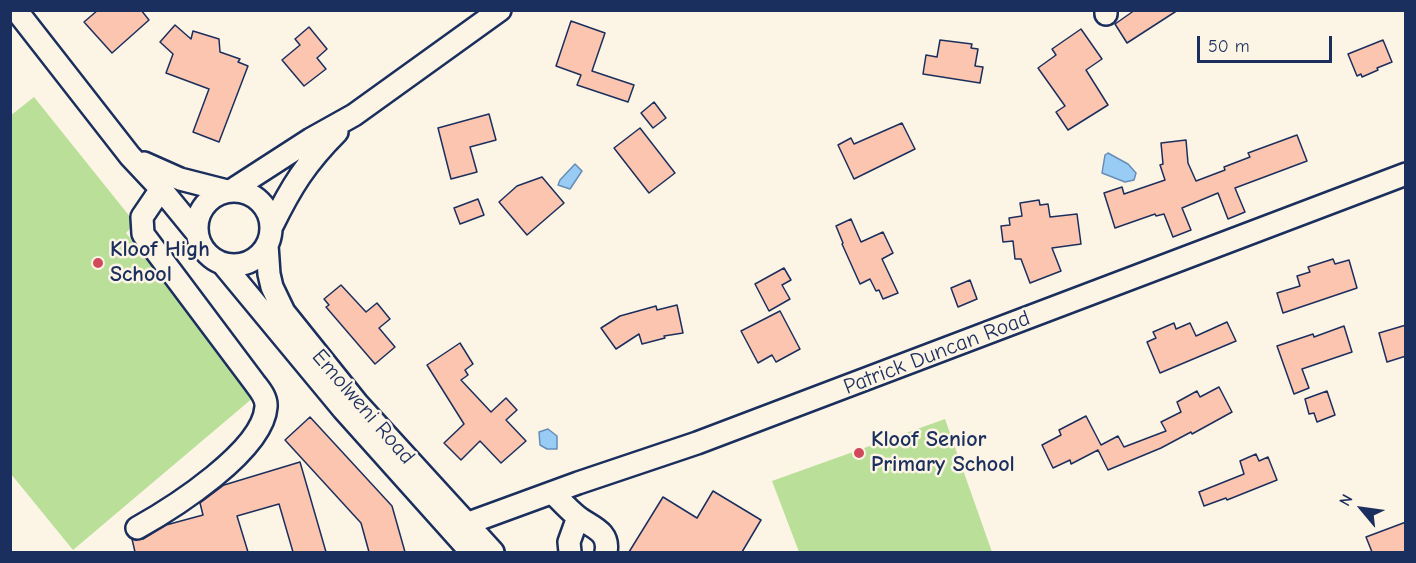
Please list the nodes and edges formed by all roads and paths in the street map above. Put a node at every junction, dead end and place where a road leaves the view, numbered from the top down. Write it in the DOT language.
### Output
graph roads {
  1 [pos="16,10"];
  2 [pos="500,10"];
  3 [pos="354,115"];
  4 [pos="130,156"];
  5 [pos="1406,174"];
  6 [pos="161,189"];
  7 [pos="229,191"];
  8 [pos="197,233"];
  9 [pos="270,236"];
  10 [pos="222,263"];
  11 [pos="553,493"];
  12 [pos="518,505"];
  13 [pos="578,517"];
  14 [pos="466,524"];
  15 [pos="137,528"];
  16 [pos="483,550"];
  17 [pos="570,552"];
  18 [pos="606,552"];
  1 -- 4 [label="street"];
  2 -- 3 [label="street"];
  3 -- 7 [label="street"];
  3 -- 9 [label="street"];
  4 -- 6 [label="street"];
  4 -- 7 [label="street"];
  5 -- 11 [label="street, Patrick Duncan Road"];
  6 -- 8 [label="street"];
  6 -- 15 [label="street"];
  7 -- 8 [label="street"];
  7 -- 9 [label="street"];
  8 -- 10 [label="street"];
  9 -- 10 [label="street"];
  9 -- 14 [label="street, Emolweni Road"];
  10 -- 16 [label="street, Emolweni Road"];
  11 -- 12 [label="street, Patrick Duncan Road"];
  11 -- 13 [label="street"];
  12 -- 14 [label="street, Patrick Duncan Road"];
  12 -- 16 [label="street"];
  13 -- 17 [label="street"];
  13 -- 18 [label="street"];
  14 -- 16 [label="street, Emolweni Road"];
}
